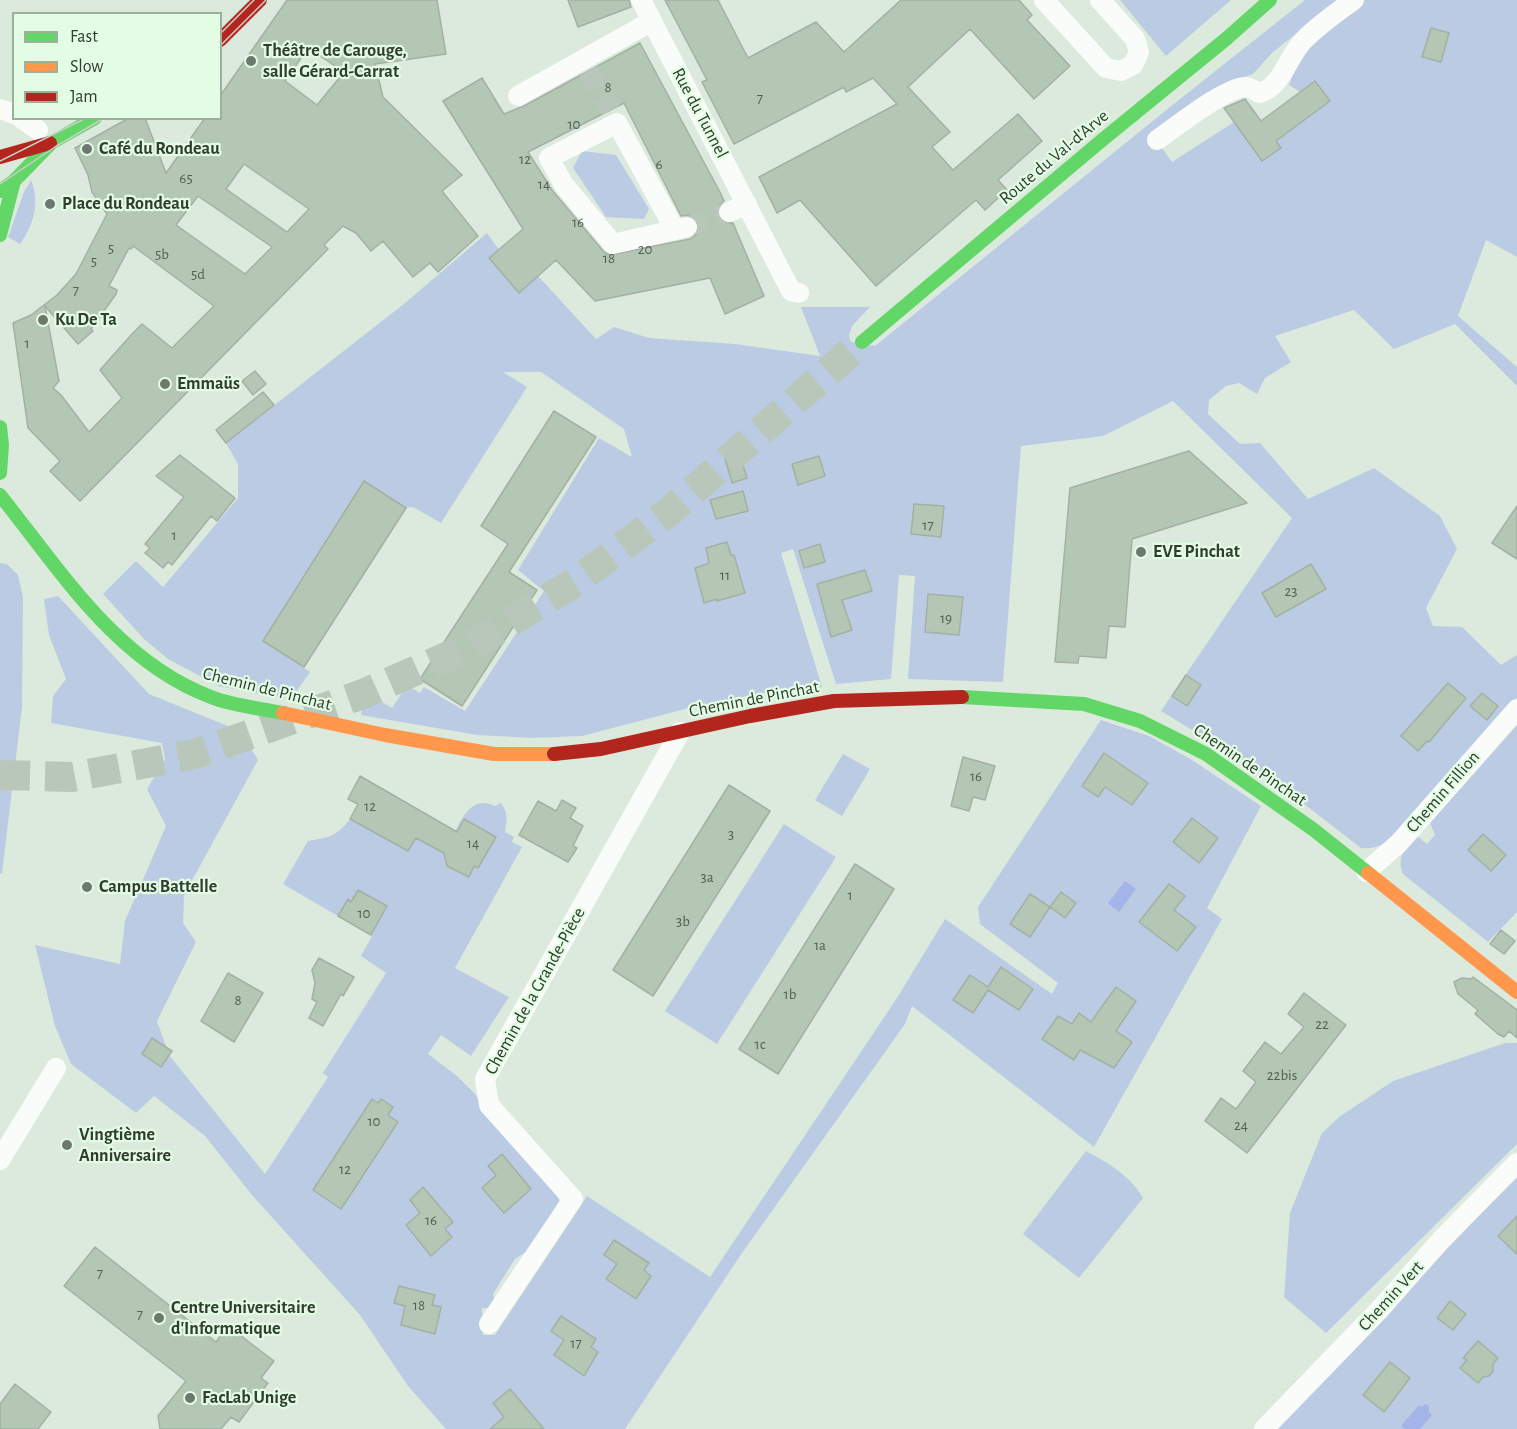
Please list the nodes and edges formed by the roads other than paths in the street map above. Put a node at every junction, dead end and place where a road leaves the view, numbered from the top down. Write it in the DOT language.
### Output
graph roads {
  1 [pos="260,0"];
  2 [pos="641,0"];
  3 [pos="1044,0"];
  4 [pos="1100,0"];
  5 [pos="1270,0"];
  6 [pos="1354,0"];
  7 [pos="652,21"];
  8 [pos="222,38"];
  9 [pos="518,96"];
  10 [pos="614,116"];
  11 [pos="24,120"];
  12 [pos="89,120"];
  13 [pos="44,136"];
  14 [pos="1157,140"];
  15 [pos="0,157"];
  16 [pos="14,181"];
  17 [pos="0,191"];
  18 [pos="747,204"];
  19 [pos="729,212"];
  20 [pos="0,235"];
  21 [pos="799,293"];
  22 [pos="862,342"];
  23 [pos="0,428"];
  24 [pos="0,473"];
  25 [pos="0,495"];
  26 [pos="1517,709"];
  27 [pos="680,732"];
  28 [pos="1366,872"];
  29 [pos="1517,992"];
  30 [pos="57,1068"];
  31 [pos="0,1160"];
  32 [pos="1517,1163"];
  33 [pos="489,1324"];
  34 [pos="1264,1429"];
  1 -- 8 [label="street"];
  2 -- 7 [label="street, Rue du Tunnel"];
  3 -- 4 [label="street"];
  5 -- 22 [label="street, Route du Val-d'Arve"];
  6 -- 14 [label="street"];
  7 -- 9 [label="street"];
  7 -- 18 [label="street, Rue du Tunnel"];
  10 -- 10 [label="street"];
  11 -- 13 [label="street"];
  12 -- 13 [label="street"];
  13 -- 15 [label="street"];
  13 -- 16 [label="street"];
  16 -- 17 [label="street"];
  16 -- 20 [label="street"];
  18 -- 19 [label="street"];
  18 -- 21 [label="street, Rue du Tunnel"];
  23 -- 24 [label="street"];
  25 -- 27 [label="street, Chemin de Pinchat"];
  26 -- 28 [label="street, Chemin Fillion"];
  27 -- 28 [label="street, Chemin de Pinchat"];
  27 -- 33 [label="street, Chemin de la Grande-Pièce"];
  28 -- 29 [label="street, Chemin de Pinchat"];
  30 -- 31 [label="street"];
  32 -- 34 [label="street, Chemin Vert"];
}
